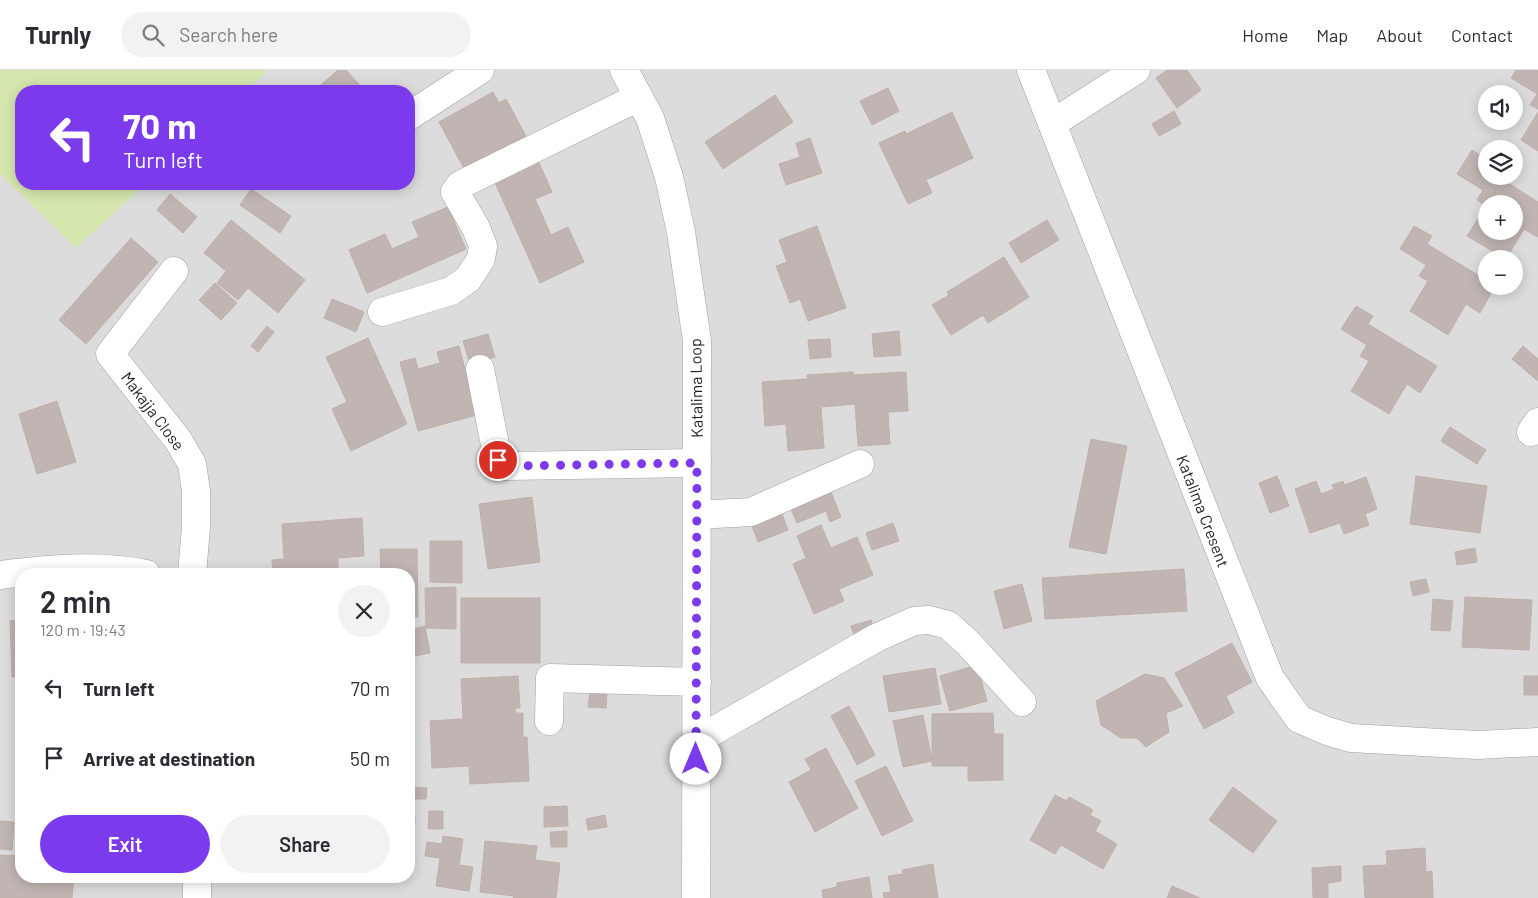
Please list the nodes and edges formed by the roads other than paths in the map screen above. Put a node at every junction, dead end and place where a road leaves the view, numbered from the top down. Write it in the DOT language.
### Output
graph roads {
  1 [pos="480,70"];
  2 [pos="624,70"];
  3 [pos="1031,70"];
  4 [pos="1136,70"];
  5 [pos="640,97"];
  6 [pos="415,112"];
  7 [pos="1052,123"];
  8 [pos="174,271"];
  9 [pos="382,312"];
  10 [pos="480,369"];
  11 [pos="697,463"];
  12 [pos="860,464"];
  13 [pos="697,515"];
  14 [pos="193,568"];
  15 [pos="15,573"];
  16 [pos="0,575"];
  17 [pos="697,682"];
  18 [pos="1022,702"];
  19 [pos="549,722"];
  20 [pos="696,741"];
  21 [pos="1538,742"];
  22 [pos="196,883"];
  23 [pos="197,898"];
  24 [pos="696,898"];
  1 -- 6 [label="street"];
  2 -- 5 [label="street, Katalima Loop"];
  3 -- 7 [label="street, Katalima Cresent"];
  4 -- 7 [label="street"];
  5 -- 9 [label="street"];
  5 -- 11 [label="street, Katalima Loop"];
  7 -- 21 [label="street, Katalima Cresent"];
  8 -- 14 [label="street, Makajja Close"];
  10 -- 11 [label="street"];
  11 -- 13 [label="street, Katalima Loop"];
  12 -- 13 [label="street"];
  13 -- 17 [label="street, Katalima Loop"];
  15 -- 16 [label="street"];
  17 -- 19 [label="street"];
  17 -- 20 [label="street, Katalima Loop"];
  18 -- 20 [label="street"];
  20 -- 24 [label="street, Katalima Loop"];
  22 -- 23 [label="street"];
}
